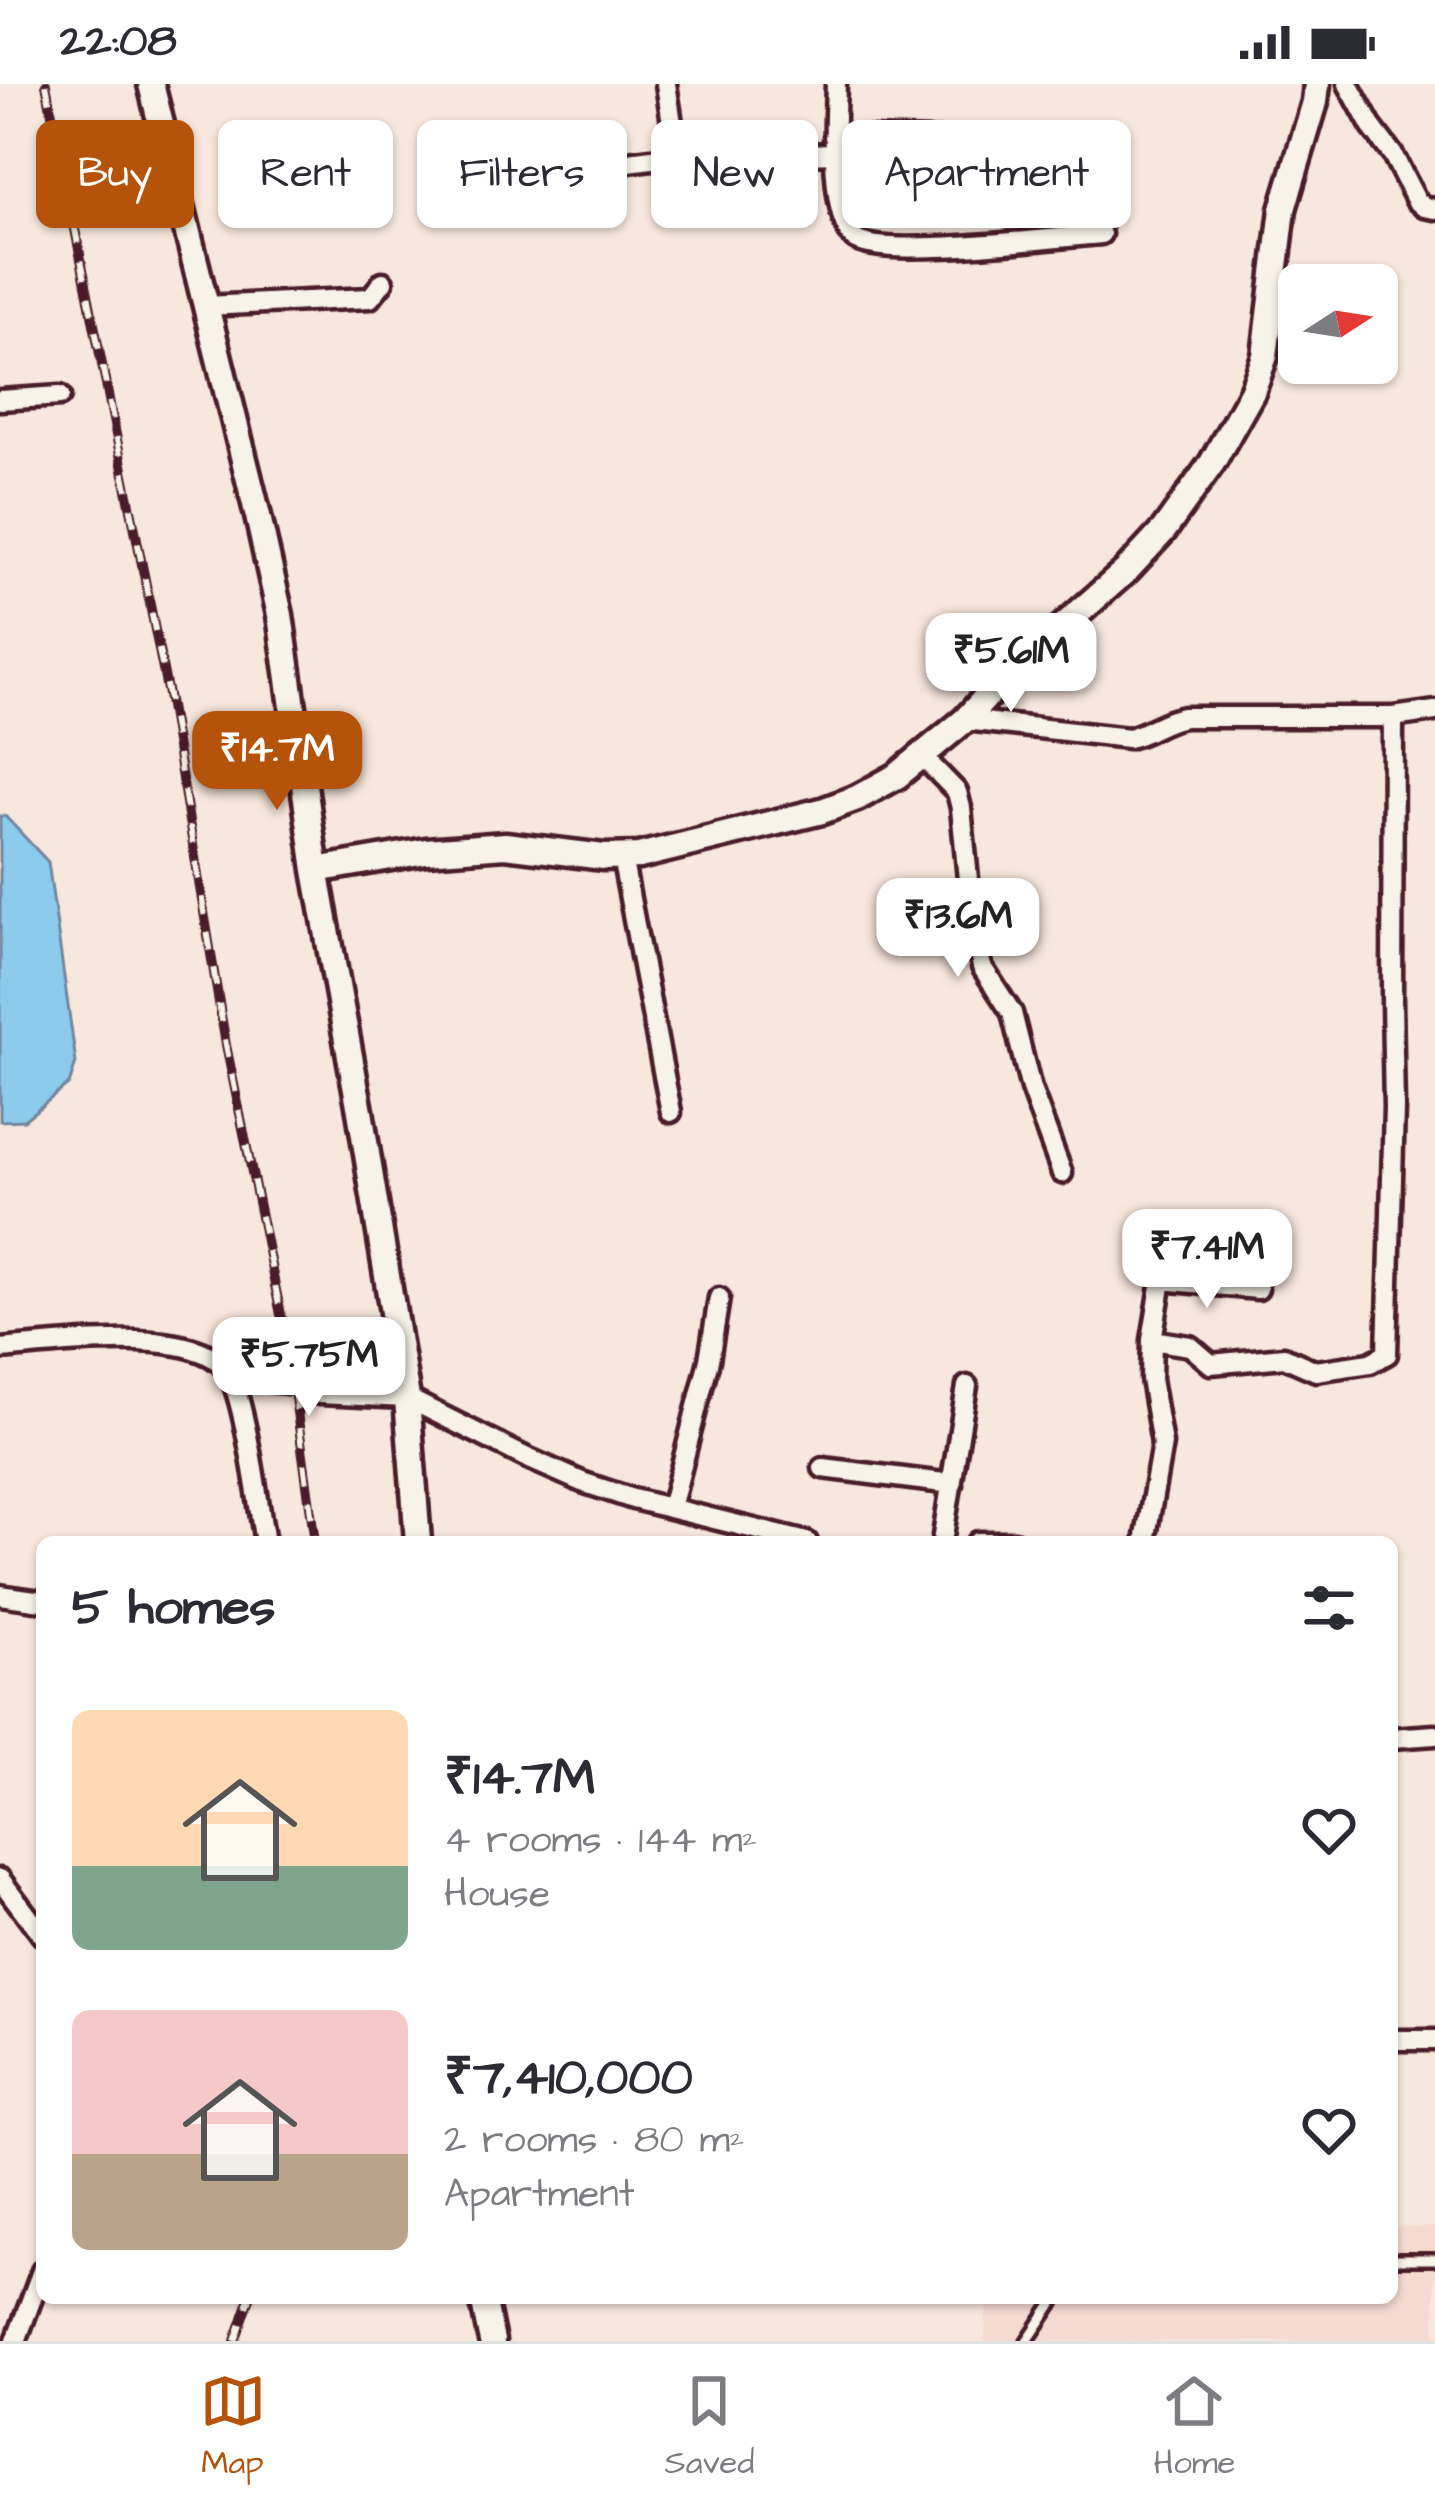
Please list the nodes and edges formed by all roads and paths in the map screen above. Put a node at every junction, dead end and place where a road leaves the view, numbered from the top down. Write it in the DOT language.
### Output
graph roads {
  1 [pos="151,84"];
  2 [pos="666,84"];
  3 [pos="836,84"];
  4 [pos="1317,84"];
  5 [pos="1348,84"];
  6 [pos="672,120"];
  7 [pos="834,145"];
  8 [pos="842,145"];
  9 [pos="818,147"];
  10 [pos="1435,209"];
  11 [pos="1101,234"];
  12 [pos="383,283"];
  13 [pos="206,306"];
  14 [pos="60,396"];
  15 [pos="0,400"];
  16 [pos="1435,711"];
  17 [pos="1393,717"];
  18 [pos="964,720"];
  19 [pos="922,755"];
  20 [pos="622,856"];
  21 [pos="316,870"];
  22 [pos="671,1112"];
  23 [pos="1062,1173"];
  24 [pos="1164,1234"];
  25 [pos="1162,1280"];
  26 [pos="1258,1289"];
  27 [pos="719,1298"];
  28 [pos="1152,1340"];
  29 [pos="0,1349"];
  30 [pos="230,1377"];
  31 [pos="967,1386"];
  32 [pos="407,1398"];
  33 [pos="823,1468"];
  34 [pos="952,1484"];
  35 [pos="671,1508"];
  36 [pos="264,1536"];
  37 [pos="418,1536"];
  38 [pos="783,1536"];
  39 [pos="943,1536"];
  40 [pos="1146,1536"];
  41 [pos="0,1594"];
  42 [pos="36,1600"];
  43 [pos="1435,1736"];
  44 [pos="1398,1738"];
  45 [pos="0,1879"];
  46 [pos="36,1927"];
  47 [pos="1398,2040"];
  48 [pos="1435,2040"];
  49 [pos="1398,2259"];
  50 [pos="1435,2259"];
  51 [pos="36,2287"];
  52 [pos="484,2304"];
  53 [pos="1052,2304"];
  54 [pos="16,2341"];
  55 [pos="492,2341"];
  56 [pos="1027,2341"];
  1 -- 13 [label="street"];
  2 -- 6 [label="street"];
  3 -- 7 [label="street"];
  4 -- 18 [label="street"];
  5 -- 10 [label="street"];
  7 -- 8 [label="street"];
  7 -- 9 [label="street"];
  7 -- 11 [label="street"];
  12 -- 13 [label="street"];
  13 -- 21 [label="street"];
  14 -- 15 [label="street"];
  16 -- 17 [label="street"];
  17 -- 18 [label="street"];
  17 -- 28 [label="street"];
  18 -- 19 [label="street"];
  19 -- 20 [label="street"];
  19 -- 23 [label="street"];
  20 -- 21 [label="street"];
  20 -- 22 [label="street"];
  21 -- 32 [label="street"];
  24 -- 25 [label="street"];
  25 -- 26 [label="street"];
  25 -- 28 [label="street"];
  27 -- 35 [label="street"];
  28 -- 40 [label="street"];
  29 -- 30 [label="street"];
  30 -- 32 [label="street"];
  30 -- 36 [label="street"];
  31 -- 34 [label="street"];
  32 -- 35 [label="street"];
  32 -- 37 [label="street"];
  33 -- 34 [label="street"];
  34 -- 39 [label="street"];
  35 -- 38 [label="street"];
  41 -- 42 [label="street"];
  43 -- 44 [label="street"];
  45 -- 46 [label="street"];
  47 -- 48 [label="street"];
  49 -- 50 [label="lane"];
  51 -- 54 [label="street"];
  52 -- 55 [label="street"];
  53 -- 56 [label="lane"];
}
